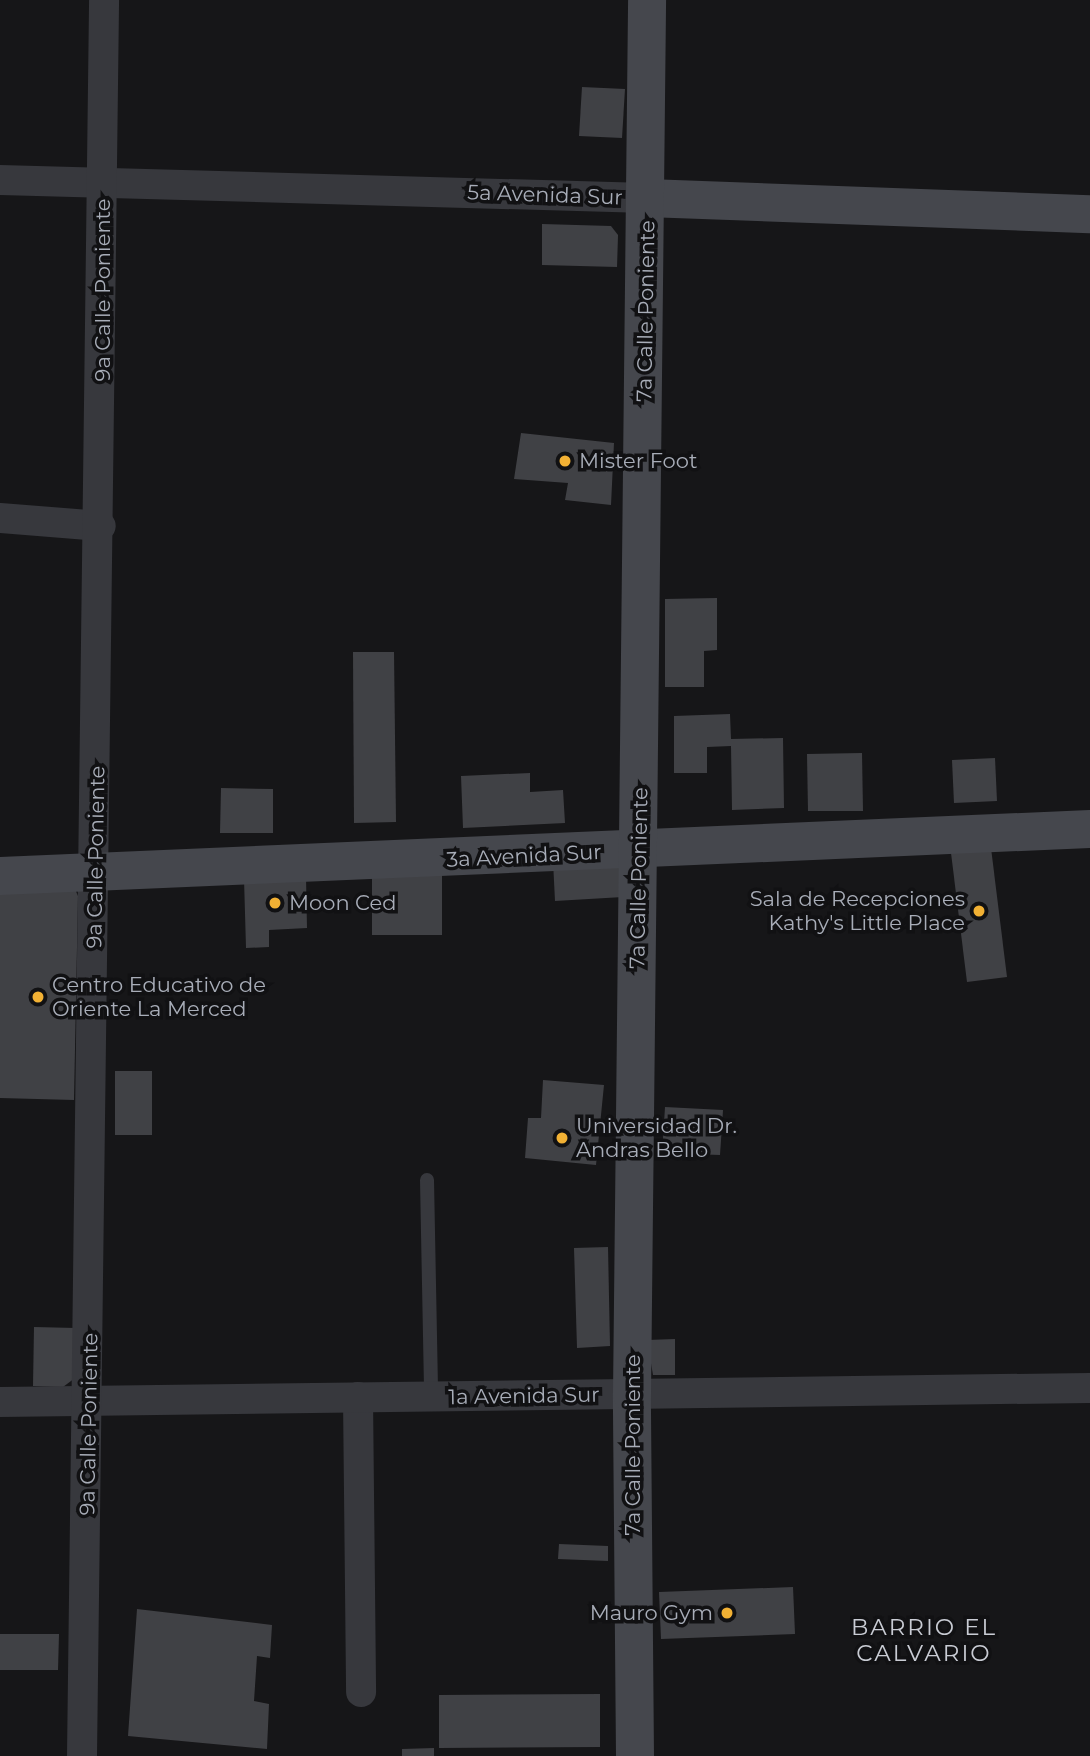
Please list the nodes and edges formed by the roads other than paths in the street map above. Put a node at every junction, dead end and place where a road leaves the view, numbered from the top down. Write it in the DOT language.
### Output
graph roads {
  1 [pos="104,0"];
  2 [pos="647,0"];
  3 [pos="0,180"];
  4 [pos="103,182"];
  5 [pos="647,198"];
  6 [pos="1090,214"];
  7 [pos="0,518"];
  8 [pos="101,526"];
  9 [pos="1090,830"];
  10 [pos="639,851"];
  11 [pos="96,875"];
  12 [pos="0,876"];
  13 [pos="427,1180"];
  14 [pos="1090,1388"];
  15 [pos="632,1394"];
  16 [pos="358,1397"];
  17 [pos="430,1397"];
  18 [pos="89,1400"];
  19 [pos="0,1402"];
  20 [pos="360,1692"];
  21 [pos="82,1756"];
  22 [pos="635,1756"];
  1 -- 4 [label="street, 9a Calle Poniente"];
  2 -- 5 [label="street, 7a Calle Poniente"];
  3 -- 4 [label="street, 5a Avenida Sur"];
  4 -- 5 [label="street, 5a Avenida Sur"];
  4 -- 8 [label="street, 9a Calle Poniente"];
  5 -- 6 [label="street, 5a Avenida Sur"];
  5 -- 10 [label="street, 7a Calle Poniente"];
  7 -- 8 [label="street"];
  8 -- 11 [label="street, 9a Calle Poniente"];
  9 -- 10 [label="street, 3a Avenida Sur"];
  10 -- 11 [label="street, 3a Avenida Sur"];
  10 -- 15 [label="street, 7a Calle Poniente"];
  11 -- 12 [label="street, 3a Avenida Sur"];
  11 -- 18 [label="street, 9a Calle Poniente"];
  13 -- 17 [label="lane"];
  14 -- 15 [label="street, 1a Avenida Sur"];
  15 -- 17 [label="street, 1a Avenida Sur"];
  15 -- 22 [label="street, 7a Calle Poniente"];
  16 -- 17 [label="street, 1a Avenida Sur"];
  16 -- 18 [label="street, 1a Avenida Sur"];
  16 -- 20 [label="street"];
  18 -- 19 [label="street, 1a Avenida Sur"];
  18 -- 21 [label="street, 9a Calle Poniente"];
}
